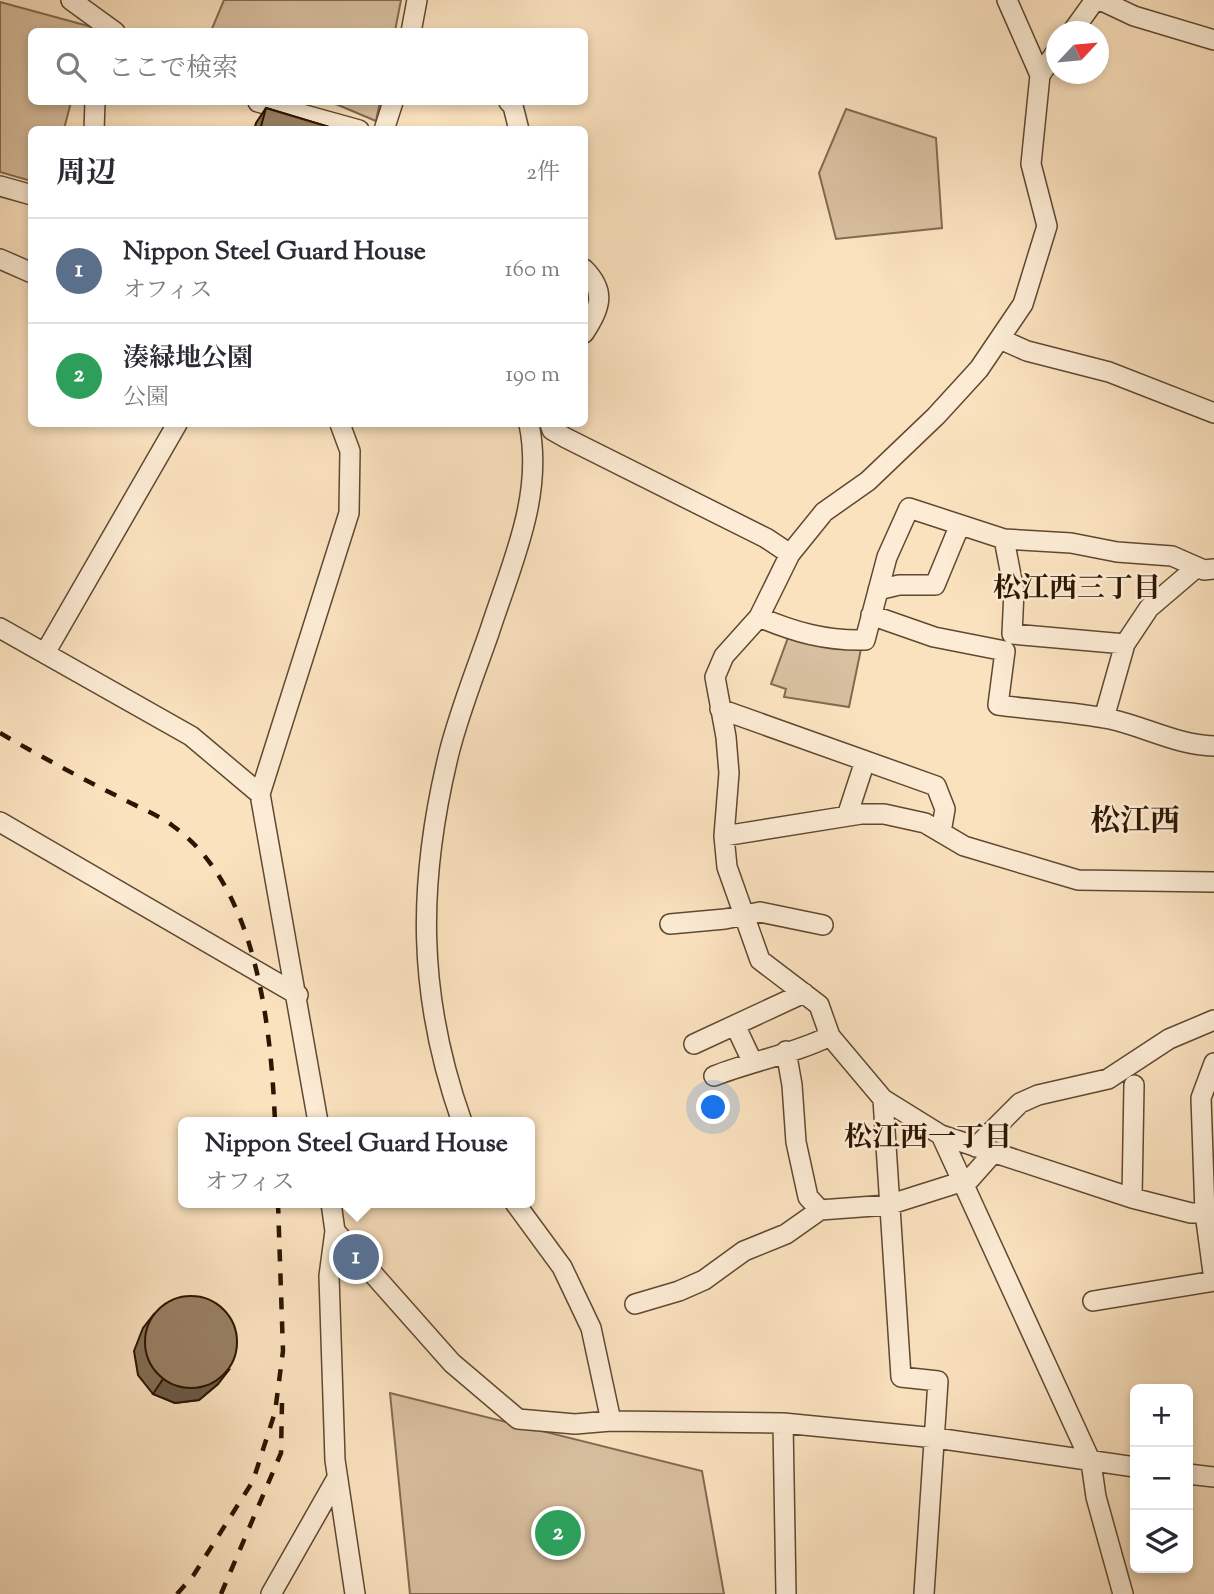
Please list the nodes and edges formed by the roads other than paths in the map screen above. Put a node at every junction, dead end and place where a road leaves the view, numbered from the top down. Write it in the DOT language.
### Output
graph roads {
  1 [pos="65,0"];
  2 [pos="71,0"];
  3 [pos="417,0"];
  4 [pos="1007,0"];
  5 [pos="1097,0"];
  6 [pos="1081,21"];
  7 [pos="100,26"];
  8 [pos="412,28"];
  9 [pos="1214,40"];
  10 [pos="1046,66"];
  11 [pos="1040,75"];
  12 [pos="95,105"];
  13 [pos="269,105"];
  14 [pos="392,105"];
  15 [pos="512,105"];
  16 [pos="94,126"];
  17 [pos="345,126"];
  18 [pos="385,126"];
  19 [pos="518,126"];
  20 [pos="0,186"];
  21 [pos="28,194"];
  22 [pos="0,259"];
  23 [pos="28,271"];
  24 [pos="588,273"];
  25 [pos="588,327"];
  26 [pos="1000,339"];
  27 [pos="1214,413"];
  28 [pos="175,427"];
  29 [pos="341,427"];
  30 [pos="530,427"];
  31 [pos="551,427"];
  32 [pos="959,527"];
  33 [pos="1004,539"];
  34 [pos="790,554"];
  35 [pos="1205,568"];
  36 [pos="1214,587"];
  37 [pos="878,590"];
  38 [pos="871,615"];
  39 [pos="759,617"];
  40 [pos="0,628"];
  41 [pos="1125,644"];
  42 [pos="45,653"];
  43 [pos="720,709"];
  44 [pos="1104,718"];
  45 [pos="1214,746"];
  46 [pos="865,761"];
  47 [pos="260,794"];
  48 [pos="847,816"];
  49 [pos="0,822"];
  50 [pos="941,832"];
  51 [pos="724,836"];
  52 [pos="1214,882"];
  53 [pos="745,914"];
  54 [pos="670,924"];
  55 [pos="823,925"];
  56 [pos="804,993"];
  57 [pos="298,995"];
  58 [pos="1214,1020"];
  59 [pos="735,1025"];
  60 [pos="830,1036"];
  61 [pos="694,1044"];
  62 [pos="786,1051"];
  63 [pos="752,1061"];
  64 [pos="1214,1063"];
  65 [pos="714,1076"];
  66 [pos="1134,1086"];
  67 [pos="883,1099"];
  68 [pos="317,1117"];
  69 [pos="460,1117"];
  70 [pos="941,1135"];
  71 [pos="985,1150"];
  72 [pos="962,1181"];
  73 [pos="1132,1198"];
  74 [pos="888,1205"];
  75 [pos="332,1208"];
  76 [pos="518,1208"];
  77 [pos="820,1210"];
  78 [pos="1210,1212"];
  79 [pos="335,1231"];
  80 [pos="1214,1280"];
  81 [pos="1093,1301"];
  82 [pos="635,1304"];
  83 [pos="611,1422"];
  84 [pos="783,1423"];
  85 [pos="936,1437"];
  86 [pos="1091,1462"];
  87 [pos="1130,1466"];
  88 [pos="1193,1475"];
  89 [pos="1214,1477"];
  90 [pos="337,1478"];
  91 [pos="271,1594"];
  92 [pos="355,1594"];
  93 [pos="786,1594"];
  94 [pos="923,1594"];
  95 [pos="1123,1594"];
  1 -- 7 [label="street"];
  2 -- 7 [label="street"];
  3 -- 8 [label="street"];
  4 -- 11 [label="street"];
  5 -- 6 [label="street"];
  5 -- 9 [label="street"];
  10 -- 11 [label="street"];
  11 -- 26 [label="street"];
  12 -- 16 [label="street"];
  13 -- 17 [label="street"];
  14 -- 18 [label="street"];
  15 -- 19 [label="street"];
  20 -- 21 [label="street"];
  22 -- 23 [label="street"];
  24 -- 25 [label="street"];
  26 -- 27 [label="street"];
  26 -- 34 [label="street"];
  28 -- 42 [label="street"];
  29 -- 47 [label="street"];
  30 -- 69 [label="street"];
  31 -- 34 [label="street"];
  32 -- 33 [label="street"];
  32 -- 37 [label="street"];
  32 -- 37 [label="street"];
  33 -- 35 [label="street"];
  33 -- 41 [label="street"];
  34 -- 39 [label="street"];
  35 -- 36 [label="street"];
  35 -- 41 [label="street"];
  37 -- 38 [label="street"];
  38 -- 39 [label="street"];
  38 -- 44 [label="street"];
  39 -- 43 [label="street"];
  40 -- 42 [label="street"];
  41 -- 44 [label="street"];
  42 -- 47 [label="street"];
  43 -- 46 [label="street"];
  43 -- 51 [label="street"];
  44 -- 45 [label="street"];
  46 -- 48 [label="street"];
  46 -- 50 [label="street"];
  47 -- 57 [label="street"];
  48 -- 50 [label="street"];
  48 -- 51 [label="street"];
  49 -- 57 [label="street"];
  50 -- 52 [label="street"];
  51 -- 53 [label="street"];
  53 -- 54 [label="street"];
  53 -- 55 [label="street"];
  53 -- 56 [label="street"];
  56 -- 59 [label="street"];
  56 -- 60 [label="street"];
  57 -- 68 [label="street"];
  58 -- 71 [label="street"];
  59 -- 61 [label="street"];
  59 -- 63 [label="street"];
  60 -- 62 [label="street"];
  60 -- 67 [label="street"];
  62 -- 63 [label="street"];
  62 -- 77 [label="street"];
  63 -- 65 [label="street"];
  64 -- 78 [label="street"];
  66 -- 73 [label="street"];
  67 -- 70 [label="street"];
  67 -- 74 [label="street"];
  70 -- 71 [label="street"];
  70 -- 72 [label="street"];
  71 -- 72 [label="street"];
  71 -- 73 [label="street"];
  72 -- 74 [label="street"];
  72 -- 86 [label="street"];
  73 -- 78 [label="street"];
  74 -- 77 [label="street"];
  74 -- 85 [label="street"];
  75 -- 79 [label="street"];
  76 -- 83 [label="street"];
  77 -- 82 [label="street"];
  78 -- 80 [label="street"];
  79 -- 83 [label="street"];
  79 -- 90 [label="street"];
  80 -- 81 [label="street"];
  83 -- 84 [label="street"];
  84 -- 85 [label="street"];
  84 -- 93 [label="street"];
  85 -- 86 [label="street"];
  85 -- 94 [label="street"];
  86 -- 87 [label="street"];
  86 -- 95 [label="street"];
  88 -- 89 [label="street"];
  90 -- 91 [label="street"];
  90 -- 92 [label="street"];
}
